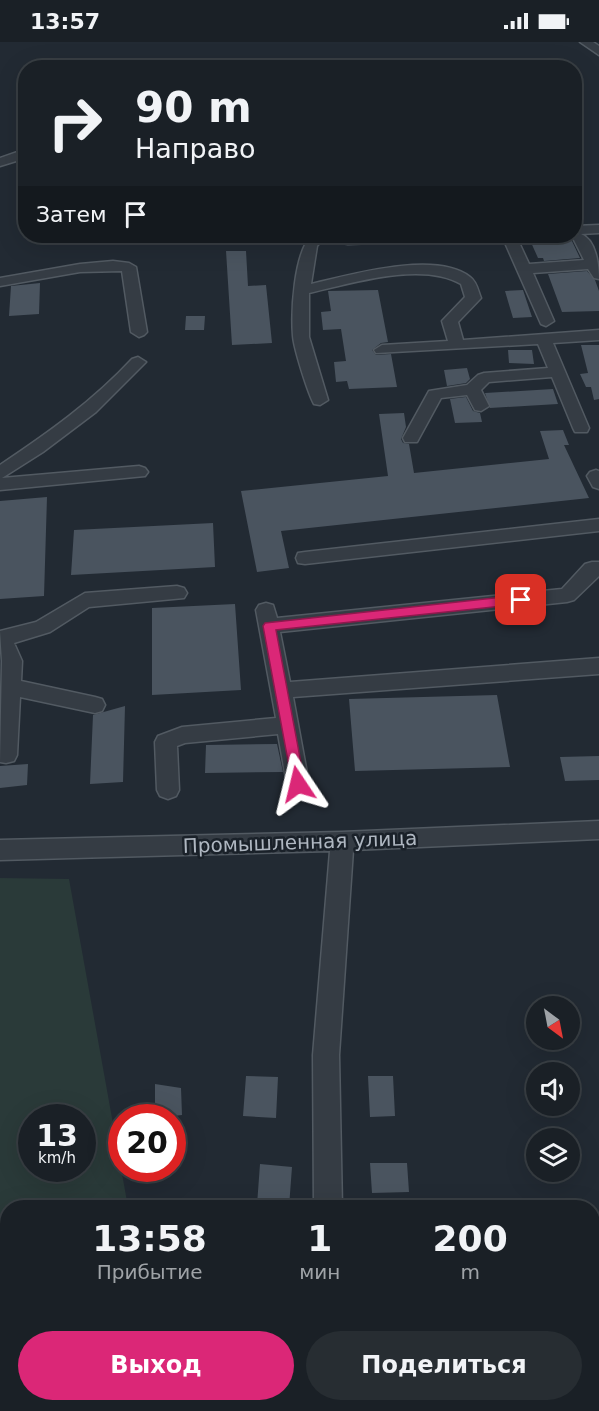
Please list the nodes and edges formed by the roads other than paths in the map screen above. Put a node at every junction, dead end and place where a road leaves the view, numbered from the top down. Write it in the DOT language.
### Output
graph roads {
  1 [pos="586,42"];
  2 [pos="599,52"];
  3 [pos="18,156"];
  4 [pos="0,162"];
  5 [pos="599,229"];
  6 [pos="582,233"];
  7 [pos="312,243"];
  8 [pos="511,243"];
  9 [pos="582,243"];
  10 [pos="524,269"];
  11 [pos="596,270"];
  12 [pos="0,282"];
  13 [pos="302,290"];
  14 [pos="546,321"];
  15 [pos="139,332"];
  16 [pos="599,335"];
  17 [pos="544,339"];
  18 [pos="457,345"];
  19 [pos="382,350"];
  20 [pos="138,362"];
  21 [pos="558,372"];
  22 [pos="472,389"];
  23 [pos="320,400"];
  24 [pos="481,406"];
  25 [pos="581,428"];
  26 [pos="411,438"];
  27 [pos="139,472"];
  28 [pos="0,473"];
  29 [pos="0,484"];
  30 [pos="599,525"];
  31 [pos="305,558"];
  32 [pos="599,569"];
  33 [pos="177,593"];
  34 [pos="1,638"];
  35 [pos="599,666"];
  36 [pos="10,687"];
  37 [pos="281,690"];
  38 [pos="95,705"];
  39 [pos="287,726"];
  40 [pos="6,755"];
  41 [pos="298,784"];
  42 [pos="168,790"];
  43 [pos="599,830"];
  44 [pos="342,841"];
  45 [pos="0,850"];
  46 [pos="328,1200"];
  1 -- 2 [label="street"];
  3 -- 4 [label="street"];
  5 -- 6 [label="street"];
  7 -- 13 [label="street"];
  8 -- 10 [label="street"];
  9 -- 11 [label="street"];
  10 -- 11 [label="street"];
  10 -- 14 [label="street"];
  12 -- 15 [label="street"];
  13 -- 18 [label="street"];
  13 -- 23 [label="street"];
  16 -- 17 [label="street"];
  17 -- 18 [label="street"];
  17 -- 21 [label="street"];
  18 -- 19 [label="street"];
  20 -- 28 [label="street"];
  21 -- 22 [label="street"];
  21 -- 25 [label="street"];
  22 -- 24 [label="street"];
  22 -- 26 [label="street"];
  27 -- 29 [label="street"];
  30 -- 31 [label="street"];
  32 -- 37 [label="street"];
  33 -- 34 [label="street"];
  34 -- 36 [label="street"];
  35 -- 37 [label="street"];
  36 -- 38 [label="street"];
  36 -- 40 [label="street"];
  37 -- 39 [label="street"];
  39 -- 41 [label="street"];
  39 -- 42 [label="street"];
  43 -- 44 [label="street, Промышленная улица"];
  44 -- 45 [label="street, Промышленная улица"];
  44 -- 46 [label="street"];
}
